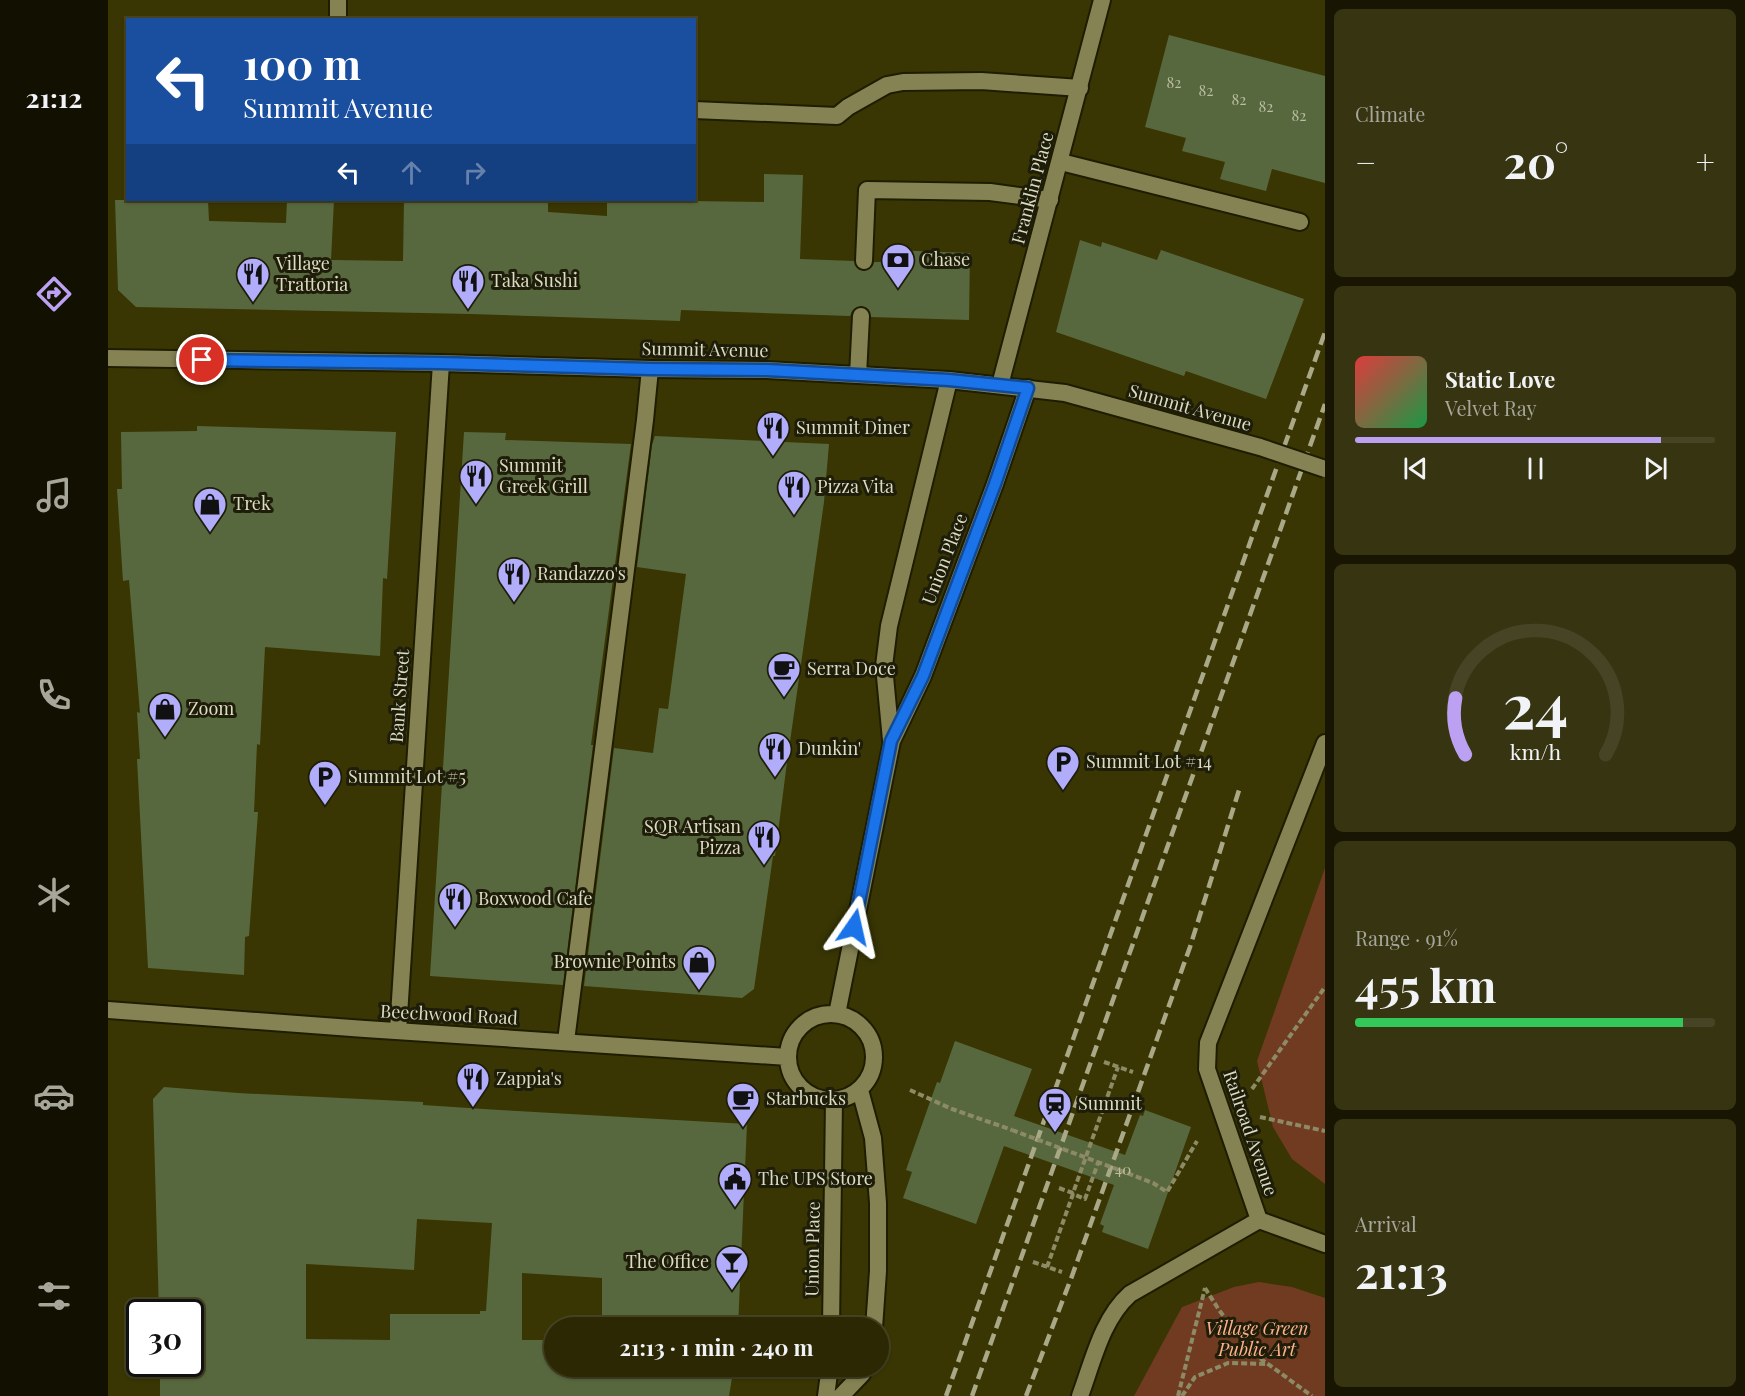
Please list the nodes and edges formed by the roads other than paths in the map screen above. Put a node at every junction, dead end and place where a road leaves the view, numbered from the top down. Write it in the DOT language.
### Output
graph roads {
  1 [pos="338,0"];
  2 [pos="1102,0"];
  3 [pos="338,18"];
  4 [pos="1080,88"];
  5 [pos="696,111"];
  6 [pos="1061,162"];
  7 [pos="1050,200"];
  8 [pos="1300,222"];
  9 [pos="864,261"];
  10 [pos="861,316"];
  11 [pos="108,358"];
  12 [pos="441,363"];
  13 [pos="650,369"];
  14 [pos="858,375"];
  15 [pos="949,380"];
  16 [pos="1000,385"];
  17 [pos="1028,388"];
  18 [pos="1325,469"];
  19 [pos="891,741"];
  20 [pos="1325,743"];
  21 [pos="108,1010"];
  22 [pos="837,1014"];
  23 [pos="398,1031"];
  24 [pos="566,1041"];
  25 [pos="788,1057"];
  26 [pos="860,1090"];
  27 [pos="834,1100"];
  28 [pos="1259,1220"];
  29 [pos="1325,1244"];
  30 [pos="831,1317"];
  31 [pos="875,1317"];
  32 [pos="829,1377"];
  33 [pos="859,1377"];
  34 [pos="826,1396"];
  35 [pos="841,1396"];
  36 [pos="1080,1396"];
  1 -- 3 [label="street"];
  2 -- 4 [label="street, Franklin Place"];
  4 -- 5 [label="street"];
  4 -- 6 [label="street, Franklin Place"];
  6 -- 7 [label="street, Franklin Place"];
  6 -- 8 [label="street"];
  7 -- 9 [label="street"];
  7 -- 16 [label="street, Franklin Place"];
  10 -- 14 [label="street"];
  11 -- 12 [label="street, Summit Avenue"];
  12 -- 13 [label="street, Summit Avenue"];
  12 -- 23 [label="street, Bank Street"];
  13 -- 14 [label="street, Summit Avenue"];
  13 -- 24 [label="street"];
  14 -- 15 [label="street, Summit Avenue"];
  15 -- 16 [label="street, Summit Avenue"];
  15 -- 19 [label="street, Union Place"];
  16 -- 17 [label="street, Summit Avenue"];
  17 -- 18 [label="street, Summit Avenue, bridge"];
  17 -- 19 [label="street, Union Place"];
  19 -- 22 [label="street, Union Place"];
  20 -- 28 [label="street, Railroad Avenue"];
  21 -- 23 [label="street, Beechwood Road"];
  22 -- 25 [label="street"];
  22 -- 26 [label="street"];
  23 -- 24 [label="street, Beechwood Road"];
  24 -- 25 [label="street, Beechwood Road"];
  25 -- 27 [label="street"];
  26 -- 27 [label="street"];
  26 -- 31 [label="street"];
  27 -- 30 [label="street, Union Place"];
  28 -- 29 [label="street"];
  28 -- 36 [label="street, Railroad Avenue"];
  32 -- 34 [label="street"];
  33 -- 35 [label="street"];
}
